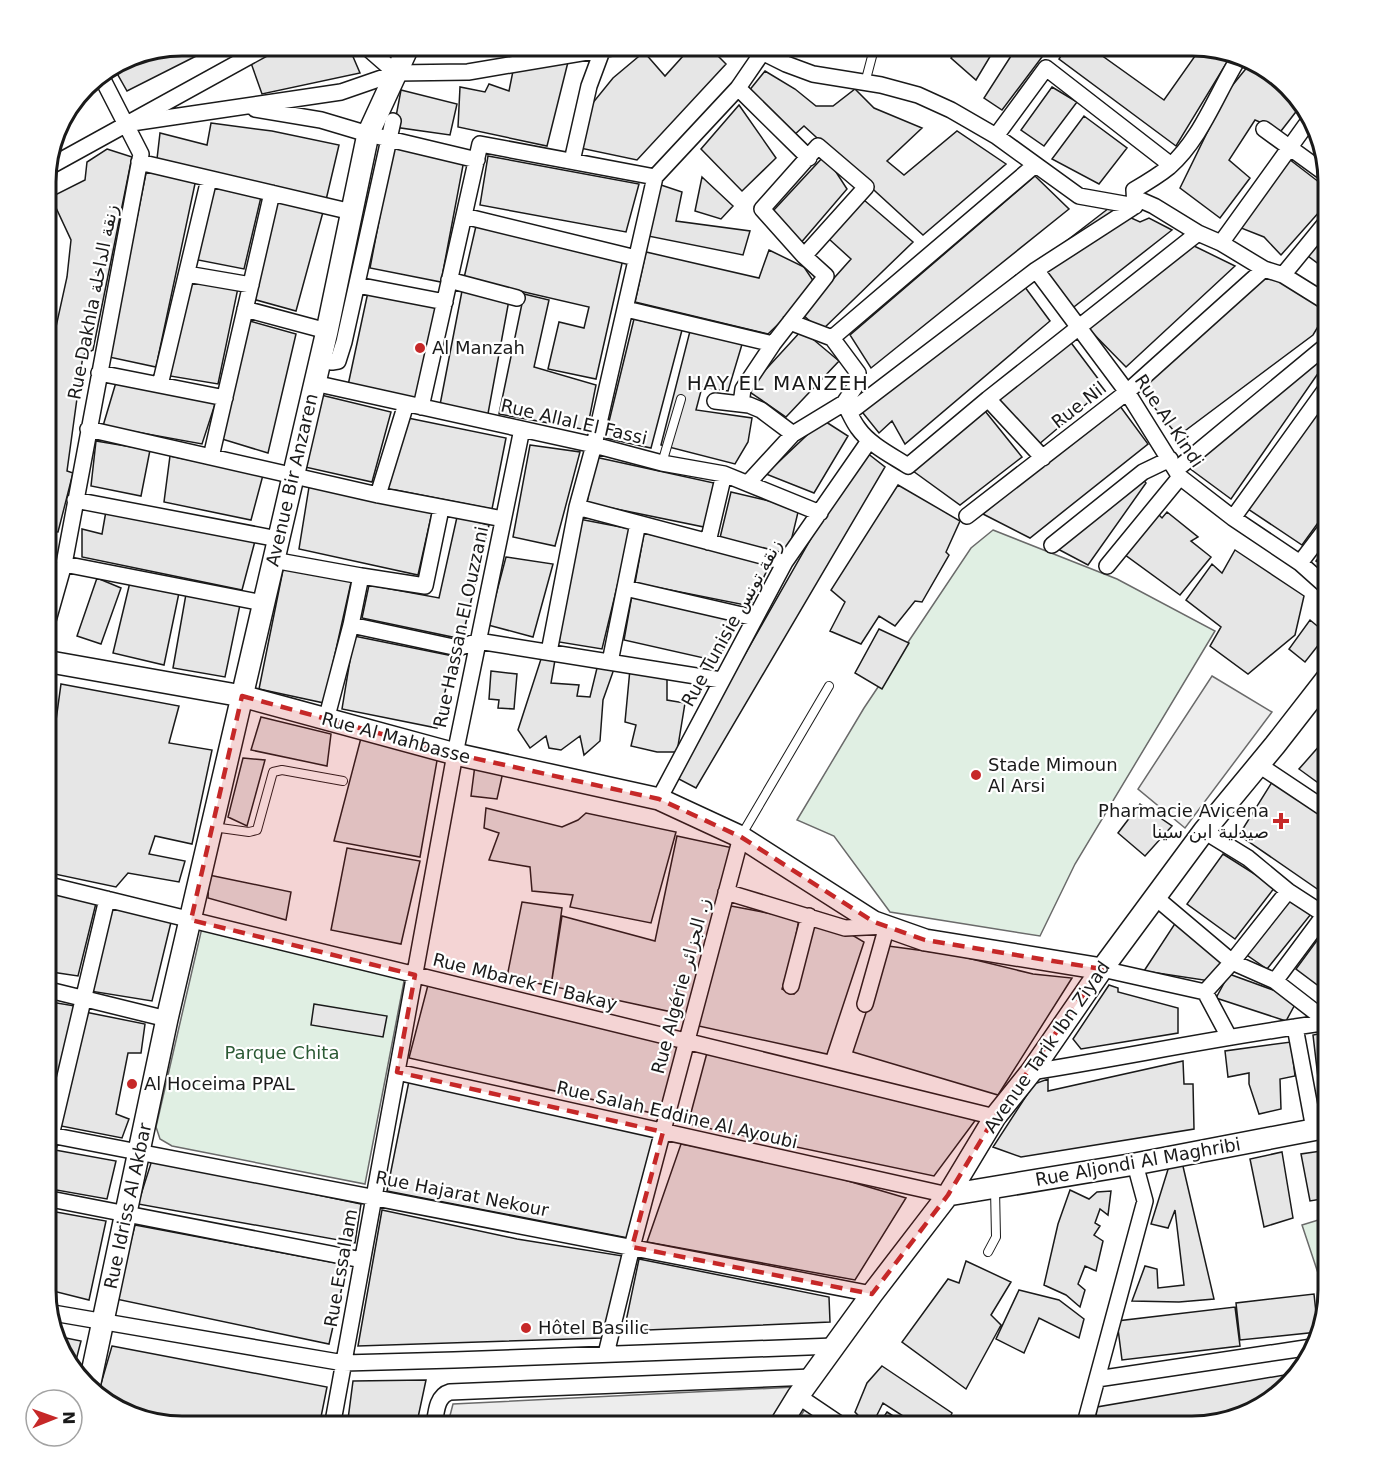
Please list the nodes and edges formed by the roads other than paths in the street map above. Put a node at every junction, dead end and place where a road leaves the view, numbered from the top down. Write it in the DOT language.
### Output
graph roads {
  1 [pos="250,56"];
  2 [pos="377,56"];
  3 [pos="404,56"];
  4 [pos="570,56"];
  5 [pos="600,56"];
  6 [pos="760,56"];
  7 [pos="769,56"];
  8 [pos="871,56"];
  9 [pos="1235,63"];
  10 [pos="396,73"];
  11 [pos="104,83"];
  12 [pos="865,83"];
  13 [pos="738,88"];
  14 [pos="241,107"];
  15 [pos="393,121"];
  16 [pos="125,124"];
  17 [pos="1305,127"];
  18 [pos="1264,129"];
  19 [pos="369,134"];
  20 [pos="996,136"];
  21 [pos="389,139"];
  22 [pos="1290,147"];
  23 [pos="478,152"];
  24 [pos="809,158"];
  25 [pos="572,161"];
  26 [pos="58,162"];
  27 [pos="139,162"];
  28 [pos="1035,165"];
  29 [pos="1171,165"];
  30 [pos="1316,167"];
  31 [pos="655,177"];
  32 [pos="209,179"];
  33 [pos="272,194"];
  34 [pos="1135,206"];
  35 [pos="352,212"];
  36 [pos="464,216"];
  37 [pos="1318,232"];
  38 [pos="1198,233"];
  39 [pos="1221,243"];
  40 [pos="804,256"];
  41 [pos="636,258"];
  42 [pos="1264,269"];
  43 [pos="1035,270"];
  44 [pos="187,274"];
  45 [pos="1283,275"];
  46 [pos="450,280"];
  47 [pos="251,285"];
  48 [pos="357,285"];
  49 [pos="517,297"];
  50 [pos="1318,297"];
  51 [pos="445,302"];
  52 [pos="245,309"];
  53 [pos="626,309"];
  54 [pos="790,322"];
  55 [pos="1079,326"];
  56 [pos="327,331"];
  57 [pos="832,338"];
  58 [pos="773,344"];
  59 [pos="1318,352"];
  60 [pos="320,360"];
  61 [pos="99,374"];
  62 [pos="314,383"];
  63 [pos="160,385"];
  64 [pos="1127,392"];
  65 [pos="225,398"];
  66 [pos="681,399"];
  67 [pos="988,399"];
  68 [pos="1318,400"];
  69 [pos="716,401"];
  70 [pos="741,404"];
  71 [pos="413,405"];
  72 [pos="847,407"];
  73 [pos="88,429"];
  74 [pos="522,429"];
  75 [pos="793,434"];
  76 [pos="869,441"];
  77 [pos="594,445"];
  78 [pos="212,457"];
  79 [pos="1043,458"];
  80 [pos="662,463"];
  81 [pos="1176,469"];
  82 [pos="724,474"];
  83 [pos="293,475"];
  84 [pos="748,483"];
  85 [pos="378,495"];
  86 [pos="75,500"];
  87 [pos="577,507"];
  88 [pos="441,508"];
  89 [pos="820,513"];
  90 [pos="967,516"];
  91 [pos="1233,518"];
  92 [pos="503,519"];
  93 [pos="638,523"];
  94 [pos="1318,539"];
  95 [pos="708,542"];
  96 [pos="1052,544"];
  97 [pos="276,550"];
  98 [pos="785,562"];
  99 [pos="1300,563"];
  100 [pos="64,564"];
  101 [pos="1107,566"];
  102 [pos="361,576"];
  103 [pos="1318,579"];
  104 [pos="625,588"];
  105 [pos="56,592"];
  106 [pos="264,603"];
  107 [pos="755,618"];
  108 [pos="351,625"];
  109 [pos="478,641"];
  110 [pos="549,652"];
  111 [pos="610,662"];
  112 [pos="56,663"];
  113 [pos="721,680"];
  114 [pos="829,686"];
  115 [pos="1318,695"];
  116 [pos="242,696"];
  117 [pos="327,720"];
  118 [pos="455,754"];
  119 [pos="1259,765"];
  120 [pos="343,781"];
  121 [pos="659,799"];
  122 [pos="1318,804"];
  123 [pos="212,827"];
  124 [pos="1204,831"];
  125 [pos="741,837"];
  126 [pos="56,887"];
  127 [pos="1287,891"];
  128 [pos="726,892"];
  129 [pos="1155,897"];
  130 [pos="106,899"];
  131 [pos="809,916"];
  132 [pos="1318,916"];
  133 [pos="190,920"];
  134 [pos="887,927"];
  135 [pos="1318,928"];
  136 [pos="1232,962"];
  137 [pos="1102,969"];
  138 [pos="415,975"];
  139 [pos="1275,981"];
  140 [pos="791,987"];
  141 [pos="56,992"];
  142 [pos="1205,992"];
  143 [pos="83,998"];
  144 [pos="865,1005"];
  145 [pos="1318,1014"];
  146 [pos="166,1019"];
  147 [pos="1318,1024"];
  148 [pos="1295,1028"];
  149 [pos="1229,1037"];
  150 [pos="686,1041"];
  151 [pos="397,1072"];
  152 [pos="1031,1072"];
  153 [pos="56,1104"];
  154 [pos="1318,1116"];
  155 [pos="995,1117"];
  156 [pos="1318,1129"];
  157 [pos="663,1132"];
  158 [pos="56,1136"];
  159 [pos="139,1152"];
  160 [pos="1134,1164"];
  161 [pos="995,1188"];
  162 [pos="948,1196"];
  163 [pos="374,1197"];
  164 [pos="56,1200"];
  165 [pos="125,1213"];
  166 [pos="632,1247"];
  167 [pos="988,1252"];
  168 [pos="362,1260"];
  169 [pos="872,1294"];
  170 [pos="58,1314"];
  171 [pos="104,1322"];
  172 [pos="834,1346"];
  173 [pos="1303,1348"];
  174 [pos="606,1354"];
  175 [pos="344,1363"];
  176 [pos="812,1377"];
  177 [pos="91,1379"];
  178 [pos="1097,1379"];
  179 [pos="798,1396"];
  180 [pos="334,1416"];
  181 [pos="436,1416"];
  182 [pos="786,1416"];
  183 [pos="828,1416"];
  184 [pos="1087,1416"];
  1 -- 16 [label="street"];
  2 -- 10 [label="street"];
  3 -- 10 [label="street, Avenue Bir Anzaren"];
  4 -- 10 [label="street"];
  5 -- 25 [label="street"];
  6 -- 13 [label="street"];
  7 -- 12 [label="street"];
  8 -- 12 [label="lane"];
  9 -- 29 [label="street"];
  10 -- 14 [label="street"];
  10 -- 19 [label="street, Avenue Bir Anzaren"];
  11 -- 16 [label="street, Rue Dakhla زنقة الداخلة"];
  12 -- 20 [label="street"];
  13 -- 24 [label="street"];
  13 -- 31 [label="street"];
  14 -- 16 [label="street"];
  14 -- 19 [label="street"];
  15 -- 21 [label="street"];
  16 -- 26 [label="street"];
  16 -- 27 [label="street, Rue Dakhla زنقة الداخلة"];
  17 -- 22 [label="street"];
  18 -- 22 [label="street"];
  19 -- 21 [label="street"];
  19 -- 35 [label="street, Avenue Bir Anzaren"];
  20 -- 28 [label="street"];
  20 -- 29 [label="street"];
  21 -- 23 [label="street"];
  21 -- 48 [label="street"];
  22 -- 30 [label="street"];
  22 -- 39 [label="street"];
  23 -- 25 [label="street"];
  23 -- 36 [label="street"];
  24 -- 40 [label="street"];
  24 -- 40 [label="street"];
  25 -- 31 [label="street"];
  27 -- 32 [label="street"];
  27 -- 61 [label="street, Rue Dakhla زنقة الداخلة"];
  28 -- 34 [label="street"];
  28 -- 57 [label="street"];
  29 -- 34 [label="street"];
  31 -- 41 [label="street"];
  32 -- 33 [label="street"];
  32 -- 44 [label="street"];
  33 -- 35 [label="street"];
  33 -- 47 [label="street"];
  34 -- 38 [label="street"];
  34 -- 43 [label="street"];
  35 -- 56 [label="street, Avenue Bir Anzaren"];
  36 -- 41 [label="street"];
  36 -- 46 [label="street"];
  37 -- 45 [label="street"];
  38 -- 39 [label="street"];
  38 -- 55 [label="street"];
  39 -- 42 [label="street"];
  40 -- 54 [label="street"];
  41 -- 53 [label="street"];
  42 -- 45 [label="street"];
  42 -- 64 [label="street, Rue Nil"];
  43 -- 55 [label="street, Rue Al Kindi"];
  43 -- 72 [label="street"];
  44 -- 47 [label="street"];
  44 -- 63 [label="street"];
  45 -- 50 [label="street"];
  46 -- 49 [label="street"];
  46 -- 51 [label="street"];
  47 -- 52 [label="street"];
  48 -- 51 [label="street"];
  48 -- 60 [label="street"];
  51 -- 71 [label="street"];
  52 -- 56 [label="street"];
  52 -- 65 [label="street"];
  53 -- 58 [label="street"];
  53 -- 77 [label="street"];
  54 -- 57 [label="street"];
  54 -- 58 [label="street"];
  55 -- 64 [label="street, Rue Al Kindi"];
  55 -- 67 [label="street"];
  56 -- 60 [label="street, Avenue Bir Anzaren"];
  57 -- 72 [label="street"];
  58 -- 70 [label="street"];
  59 -- 81 [label="street"];
  60 -- 62 [label="street, Avenue Bir Anzaren"];
  61 -- 63 [label="street"];
  61 -- 73 [label="street, Rue Dakhla زنقة الداخلة"];
  62 -- 71 [label="street, Rue Allal El Fassi"];
  62 -- 83 [label="street, Avenue Bir Anzaren"];
  63 -- 65 [label="street"];
  64 -- 79 [label="street, Rue Nil"];
  64 -- 81 [label="street, Rue Al Kindi"];
  65 -- 78 [label="street"];
  66 -- 80 [label="lane"];
  67 -- 76 [label="street"];
  67 -- 79 [label="street"];
  68 -- 91 [label="street"];
  69 -- 70 [label="street"];
  70 -- 75 [label="street"];
  71 -- 74 [label="street, Rue Allal El Fassi"];
  71 -- 85 [label="street"];
  72 -- 75 [label="street"];
  72 -- 76 [label="street"];
  73 -- 78 [label="street"];
  73 -- 86 [label="street, Rue Dakhla زنقة الداخلة"];
  74 -- 77 [label="street, Rue Allal El Fassi"];
  74 -- 92 [label="street, Rue Hassan El Ouzzani"];
  75 -- 84 [label="street"];
  76 -- 89 [label="street, Rue Tunisie زنقة تونس"];
  77 -- 80 [label="street, Rue Allal El Fassi"];
  77 -- 87 [label="street"];
  78 -- 83 [label="street"];
  79 -- 90 [label="street, Rue Nil"];
  80 -- 82 [label="street, Rue Allal El Fassi"];
  81 -- 91 [label="street, Rue Al Kindi"];
  81 -- 96 [label="street"];
  81 -- 101 [label="street"];
  82 -- 84 [label="street, Rue Allal El Fassi"];
  82 -- 95 [label="street"];
  83 -- 85 [label="street"];
  83 -- 97 [label="street, Avenue Bir Anzaren"];
  84 -- 89 [label="street, Rue Allal El Fassi"];
  85 -- 88 [label="street"];
  86 -- 97 [label="street"];
  86 -- 100 [label="street, Rue Dakhla زنقة الداخلة"];
  87 -- 93 [label="street"];
  87 -- 110 [label="street"];
  88 -- 92 [label="street"];
  88 -- 102 [label="street"];
  89 -- 98 [label="street, Rue Tunisie زنقة تونس"];
  91 -- 99 [label="street, Rue Al Kindi"];
  92 -- 109 [label="street, Rue Hassan El Ouzzani"];
  93 -- 95 [label="street"];
  93 -- 104 [label="street"];
  94 -- 99 [label="street"];
  95 -- 98 [label="street"];
  97 -- 102 [label="street"];
  97 -- 106 [label="street, Avenue Bir Anzaren"];
  98 -- 107 [label="street, Rue Tunisie زنقة تونس"];
  99 -- 103 [label="street, Rue Al Kindi"];
  100 -- 105 [label="street, Rue Dakhla زنقة الداخلة"];
  100 -- 106 [label="street"];
  102 -- 108 [label="street"];
  104 -- 107 [label="street"];
  104 -- 111 [label="street"];
  106 -- 116 [label="street, Avenue Bir Anzaren"];
  107 -- 113 [label="street, Rue Tunisie زنقة تونس"];
  108 -- 109 [label="street"];
  108 -- 117 [label="street"];
  109 -- 110 [label="street"];
  109 -- 118 [label="street, Rue Hassan El Ouzzani"];
  110 -- 111 [label="street"];
  111 -- 113 [label="street"];
  112 -- 116 [label="street, Rue Al Mahbasse"];
  113 -- 121 [label="street, Rue Tunisie زنقة تونس"];
  114 -- 125 [label="lane"];
  115 -- 119 [label="street, Avenue Tarik Ibn Ziyad"];
  116 -- 117 [label="street, Rue Al Mahbasse"];
  116 -- 123 [label="street, Avenue Bir Anzaren"];
  117 -- 118 [label="street, Rue Al Mahbasse"];
  118 -- 121 [label="street, Rue Al Mahbasse"];
  118 -- 138 [label="street, Rue Hassan El Ouzzani"];
  119 -- 122 [label="street"];
  119 -- 124 [label="street, Avenue Tarik Ibn Ziyad"];
  120 -- 123 [label="lane"];
  121 -- 125 [label="street, Rue Al Mahbasse"];
  123 -- 133 [label="street, Avenue Bir Anzaren"];
  124 -- 127 [label="street"];
  124 -- 129 [label="street, Avenue Tarik Ibn Ziyad"];
  125 -- 128 [label="street, Rue Algérie ز. الجزائر"];
  125 -- 134 [label="street, Rue Al Mahbasse"];
  126 -- 130 [label="street, Rue Mbarek El Bakay"];
  127 -- 132 [label="street"];
  127 -- 136 [label="street"];
  128 -- 131 [label="street"];
  128 -- 150 [label="street, Rue Algérie ز. الجزائر"];
  129 -- 136 [label="street"];
  129 -- 137 [label="street, Avenue Tarik Ibn Ziyad"];
  130 -- 133 [label="street, Rue Mbarek El Bakay"];
  130 -- 143 [label="street"];
  131 -- 134 [label="street"];
  131 -- 140 [label="street"];
  133 -- 138 [label="street, Rue Mbarek El Bakay"];
  133 -- 146 [label="street, Rue Idriss Al Akbar"];
  134 -- 137 [label="street, Rue Al Mahbasse"];
  134 -- 144 [label="street"];
  135 -- 139 [label="street"];
  136 -- 139 [label="street"];
  136 -- 142 [label="street"];
  137 -- 142 [label="street"];
  137 -- 152 [label="street, Avenue Tarik Ibn Ziyad"];
  138 -- 150 [label="street, Rue Mbarek El Bakay"];
  138 -- 151 [label="street, Rue Essallam"];
  139 -- 145 [label="street"];
  141 -- 143 [label="street"];
  142 -- 149 [label="street"];
  143 -- 146 [label="street"];
  143 -- 153 [label="street"];
  146 -- 159 [label="street, Rue Idriss Al Akbar"];
  147 -- 148 [label="street"];
  148 -- 149 [label="street"];
  148 -- 154 [label="street"];
  149 -- 152 [label="street"];
  150 -- 155 [label="street, Rue Mbarek El Bakay"];
  150 -- 157 [label="street, Rue Algérie ز. الجزائر"];
  151 -- 157 [label="street, Rue Salah Eddine Al Ayoubi"];
  151 -- 163 [label="street, Rue Essallam"];
  152 -- 155 [label="street, Avenue Tarik Ibn Ziyad"];
  155 -- 162 [label="street, Avenue Tarik Ibn Ziyad"];
  156 -- 160 [label="street, Rue Aljondi Al Maghribi"];
  157 -- 162 [label="street, Rue Salah Eddine Al Ayoubi"];
  157 -- 166 [label="street, Rue Algérie ز. الجزائر"];
  158 -- 159 [label="street, Rue Hajarat Nekour"];
  159 -- 163 [label="street, Rue Hajarat Nekour"];
  159 -- 165 [label="street, Rue Idriss Al Akbar"];
  160 -- 161 [label="street, Rue Aljondi Al Maghribi"];
  160 -- 178 [label="street"];
  161 -- 162 [label="street, Rue Aljondi Al Maghribi"];
  161 -- 167 [label="lane"];
  162 -- 169 [label="street, Avenue Tarik Ibn Ziyad"];
  163 -- 166 [label="street, Rue Hajarat Nekour"];
  163 -- 168 [label="street, Rue Essallam"];
  164 -- 165 [label="street"];
  165 -- 168 [label="street"];
  165 -- 171 [label="street, Rue Idriss Al Akbar"];
  166 -- 169 [label="street, Rue Hajarat Nekour"];
  166 -- 174 [label="street, Rue Algérie ز. الجزائر"];
  168 -- 175 [label="street, Rue Essallam"];
  169 -- 172 [label="street, Avenue Tarik Ibn Ziyad"];
  170 -- 171 [label="street"];
  171 -- 175 [label="street"];
  171 -- 177 [label="street, Rue Idriss Al Akbar"];
  172 -- 174 [label="street"];
  172 -- 176 [label="street, Avenue Tarik Ibn Ziyad"];
  173 -- 178 [label="street"];
  174 -- 175 [label="street"];
  175 -- 180 [label="street, Rue Essallam"];
  176 -- 179 [label="street, Avenue Tarik Ibn Ziyad"];
  176 -- 181 [label="street"];
  178 -- 184 [label="street"];
  179 -- 182 [label="street, Avenue Tarik Ibn Ziyad"];
  179 -- 183 [label="street"];
}
